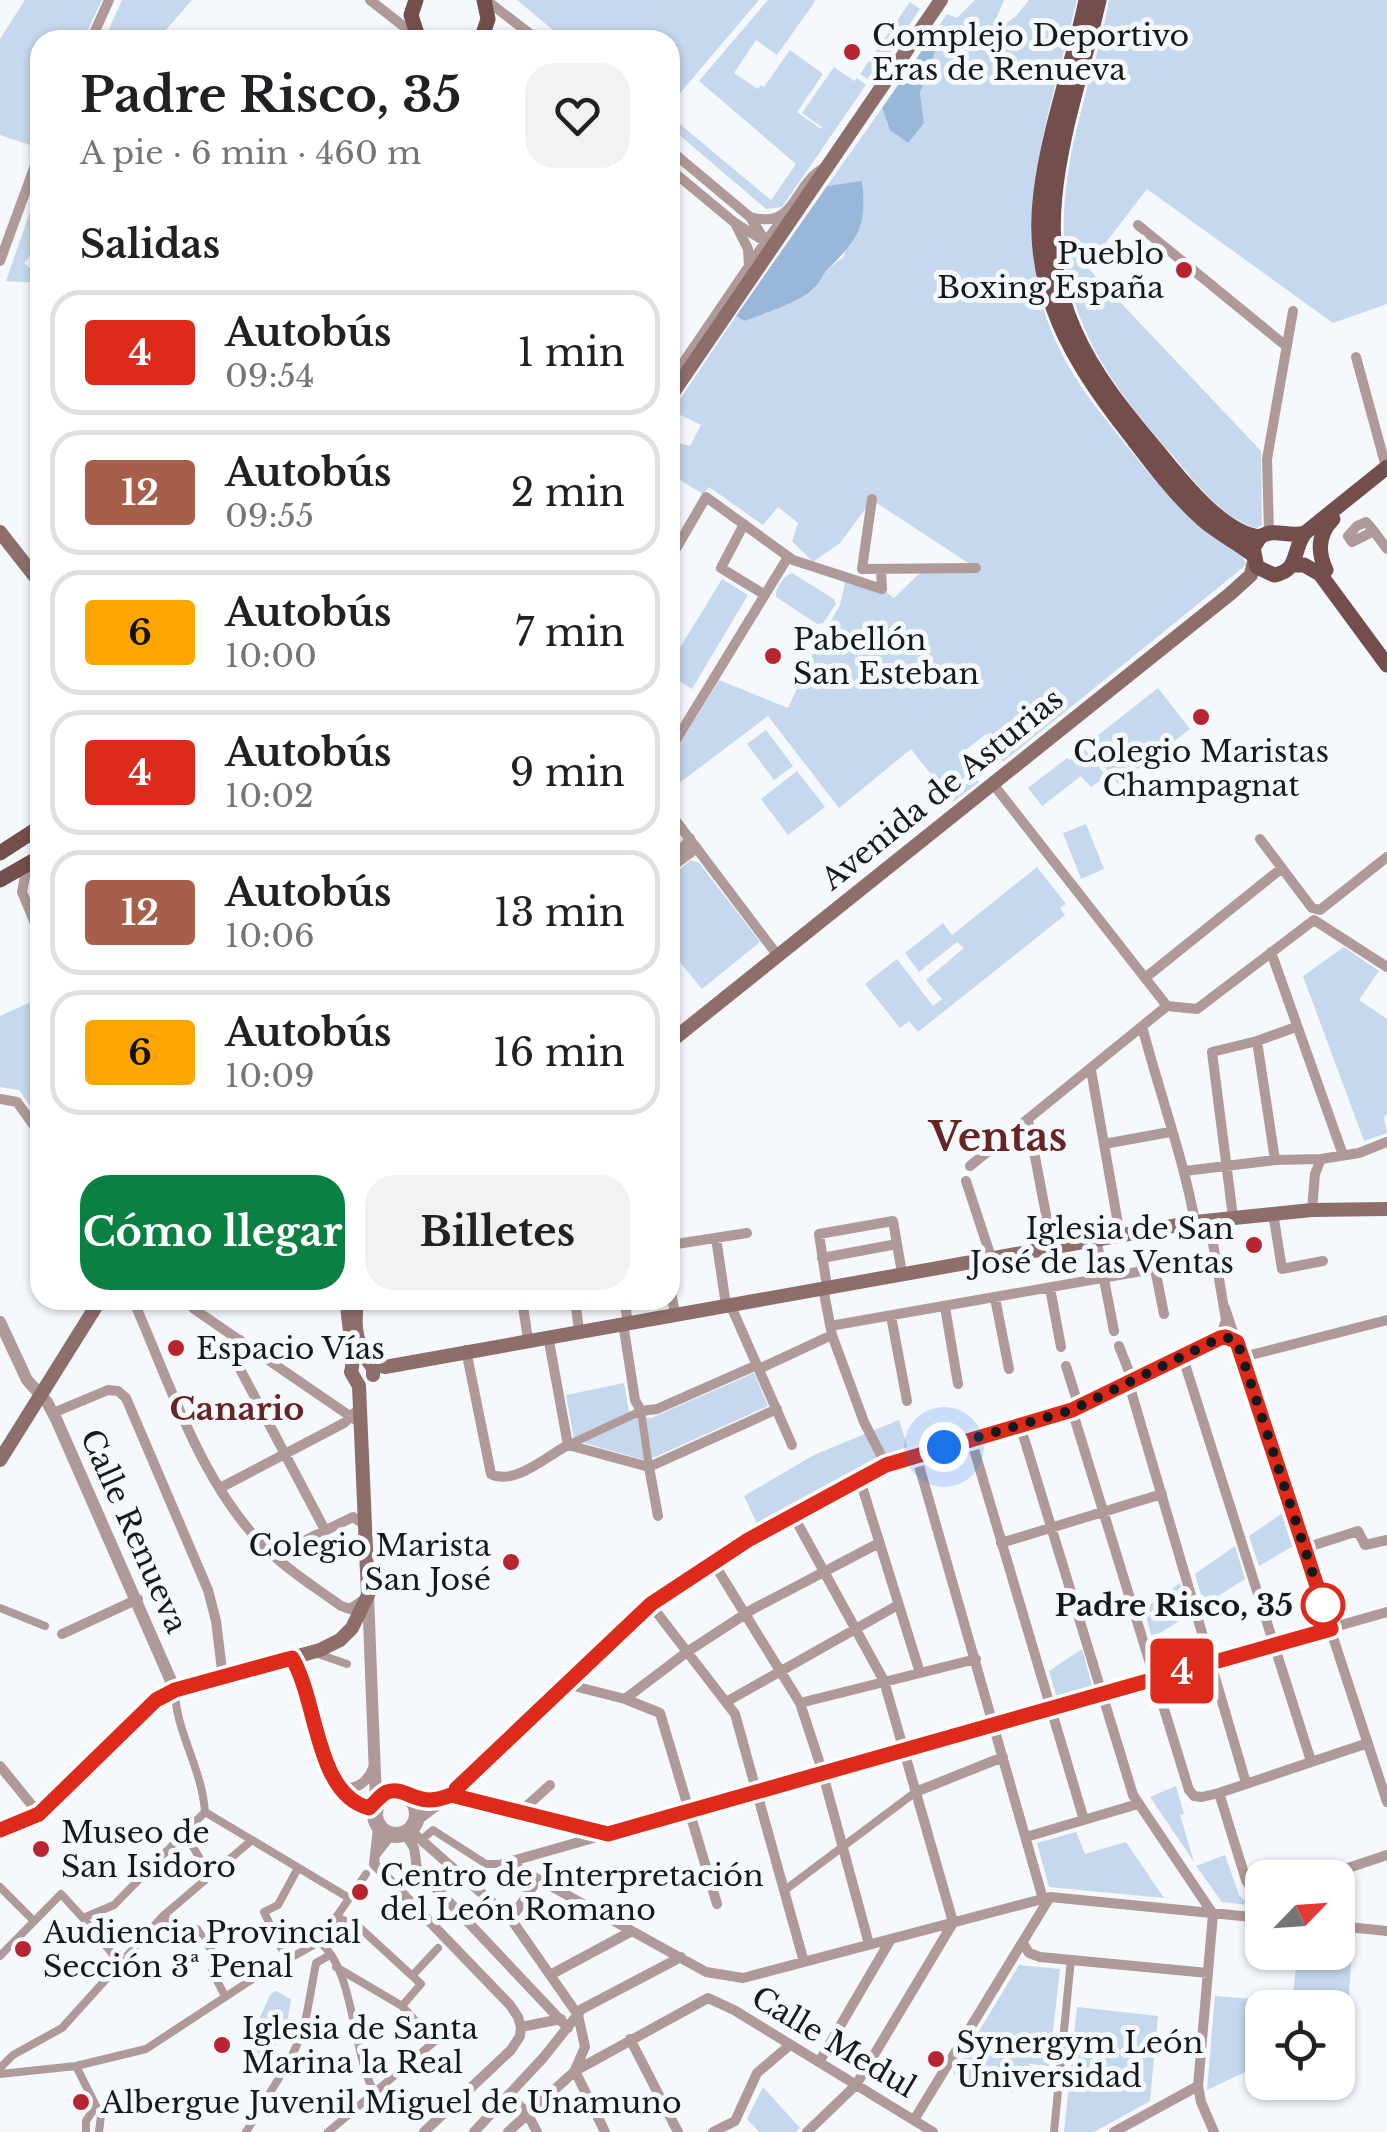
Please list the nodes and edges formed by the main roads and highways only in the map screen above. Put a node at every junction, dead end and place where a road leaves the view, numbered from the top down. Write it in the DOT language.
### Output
graph roads {
  1 [pos="416,0"];
  2 [pos="485,0"];
  3 [pos="941,0"];
  4 [pos="1086,0"];
  5 [pos="1099,0"];
  6 [pos="415,30"];
  7 [pos="484,30"];
  8 [pos="680,383"];
  9 [pos="1387,467"];
  10 [pos="1368,482"];
  11 [pos="0,532"];
  12 [pos="1305,533"];
  13 [pos="1264,534"];
  14 [pos="1287,535"];
  15 [pos="0,546"];
  16 [pos="1295,556"];
  17 [pos="1258,563"];
  18 [pos="30,570"];
  19 [pos="1326,570"];
  20 [pos="30,584"];
  21 [pos="1387,651"];
  22 [pos="1387,666"];
  23 [pos="30,834"];
  24 [pos="0,853"];
  25 [pos="30,864"];
  26 [pos="0,882"];
  27 [pos="680,1034"];
  28 [pos="1387,1209"];
  29 [pos="94,1310"];
  30 [pos="348,1310"];
  31 [pos="357,1310"];
  32 [pos="368,1370"];
  33 [pos="0,1460"];
  34 [pos="0,1830"];
  1 -- 6 [label="main road"];
  2 -- 7 [label="main road"];
  3 -- 8 [label="main road"];
  4 -- 17 [label="main road"];
  5 -- 13 [label="main road"];
  9 -- 10 [label="main road"];
  10 -- 12 [label="main road"];
  10 -- 19 [label="main road"];
  11 -- 18 [label="main road"];
  12 -- 14 [label="main road"];
  12 -- 16 [label="main road"];
  13 -- 14 [label="main road"];
  13 -- 17 [label="main road"];
  14 -- 16 [label="main road"];
  15 -- 20 [label="main road"];
  16 -- 17 [label="main road"];
  16 -- 19 [label="main road"];
  16 -- 22 [label="main road"];
  17 -- 27 [label="main road, Avenida de Asturias"];
  19 -- 21 [label="main road"];
  23 -- 24 [label="main road"];
  25 -- 26 [label="main road"];
  28 -- 32 [label="main road"];
  29 -- 33 [label="main road"];
  30 -- 32 [label="main road"];
  31 -- 32 [label="main road"];
  32 -- 34 [label="main road"];
}
